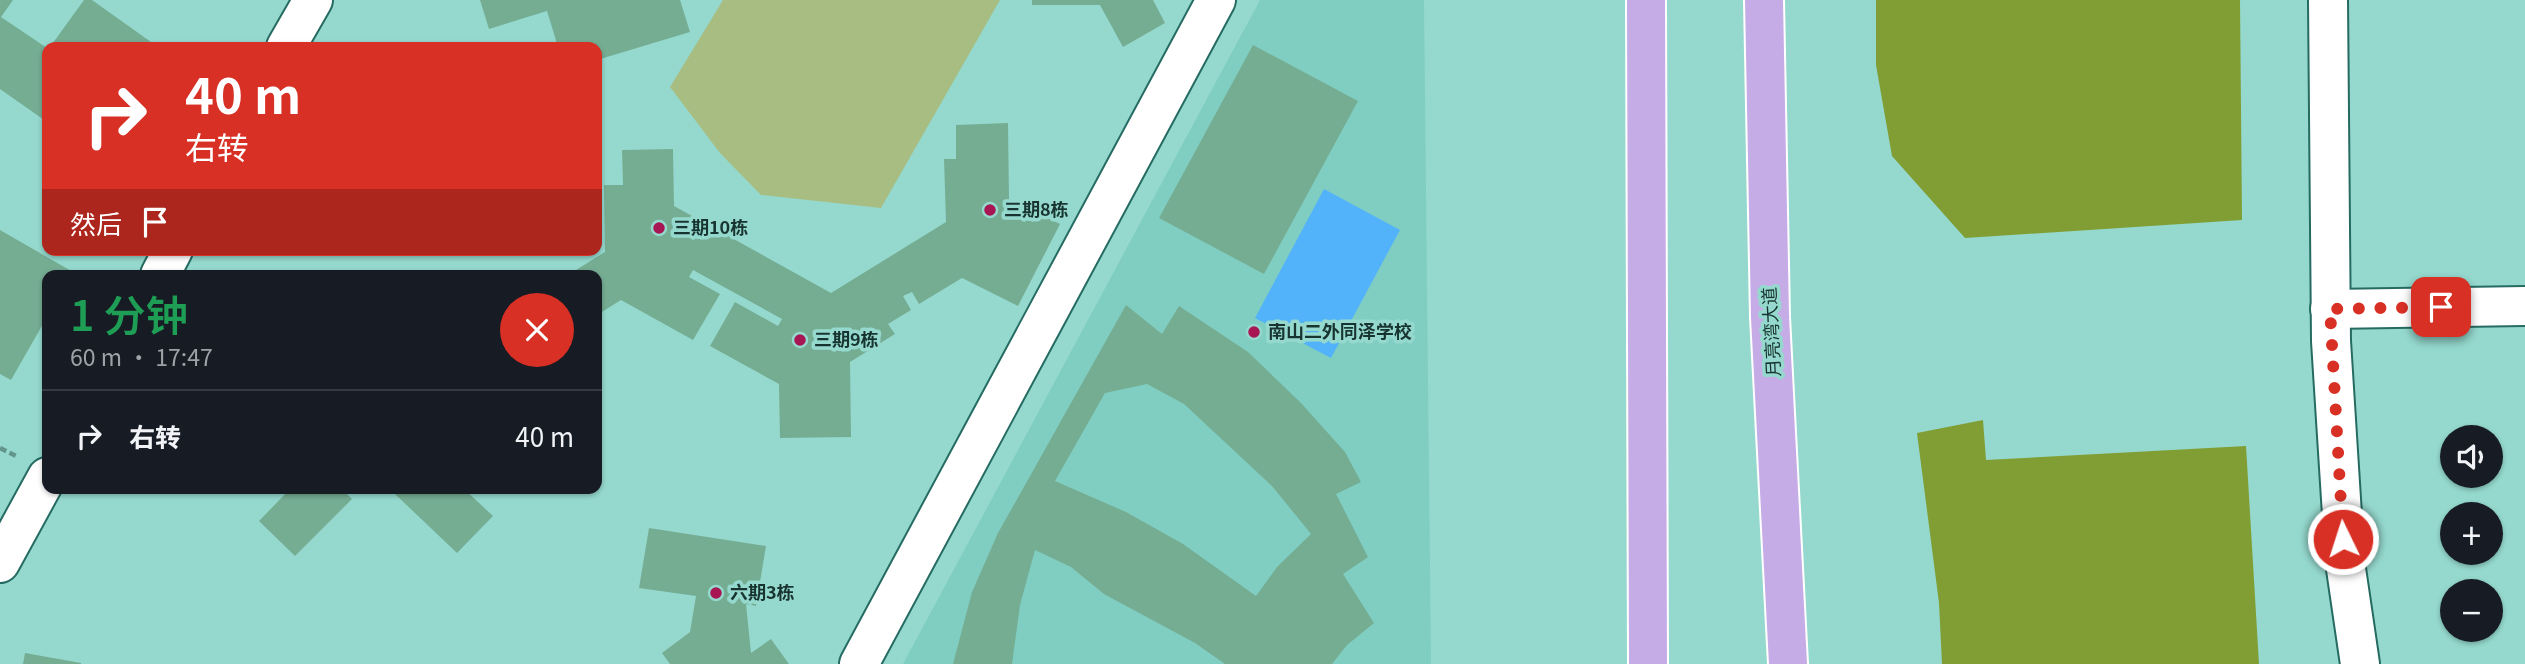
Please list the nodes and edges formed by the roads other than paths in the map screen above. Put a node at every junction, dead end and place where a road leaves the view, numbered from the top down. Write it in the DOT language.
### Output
graph roads {
  1 [pos="313,0"];
  2 [pos="1216,0"];
  3 [pos="1646,0"];
  4 [pos="1764,0"];
  5 [pos="2328,0"];
  6 [pos="289,42"];
  7 [pos="2525,306"];
  8 [pos="2330,309"];
  9 [pos="42,486"];
  10 [pos="0,563"];
  11 [pos="859,664"];
  12 [pos="1648,664"];
  13 [pos="1788,664"];
  14 [pos="2360,664"];
  1 -- 6 [label="street"];
  2 -- 11 [label="street"];
  3 -- 12 [label="main road"];
  4 -- 13 [label="main road, 月亮湾大道"];
  5 -- 8 [label="street"];
  7 -- 8 [label="street"];
  8 -- 14 [label="street"];
  9 -- 10 [label="street"];
}
